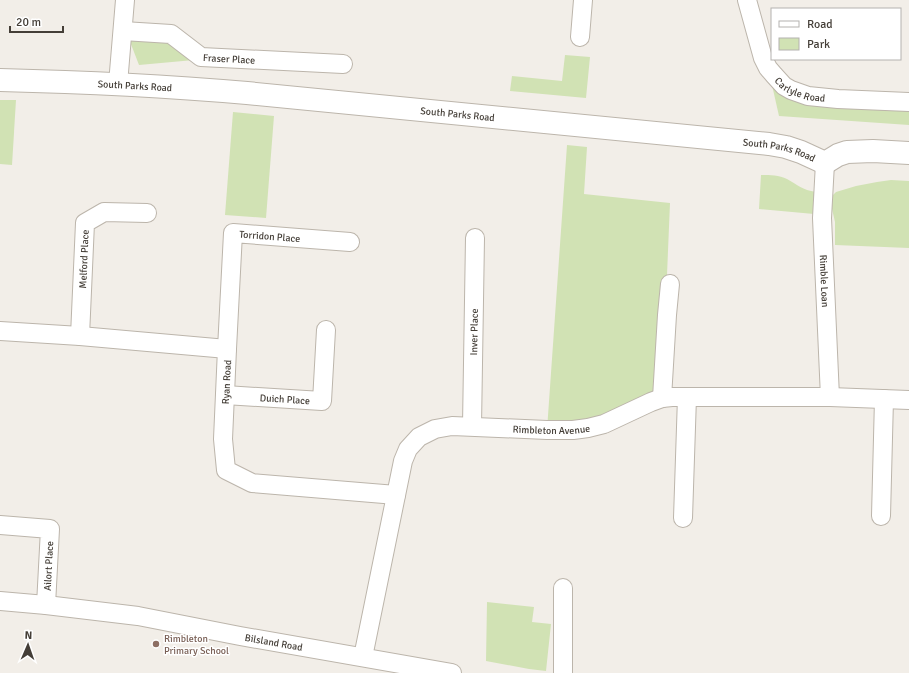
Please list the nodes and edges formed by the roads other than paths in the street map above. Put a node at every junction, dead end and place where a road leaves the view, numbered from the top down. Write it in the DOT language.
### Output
graph roads {
  1 [pos="125,0"];
  2 [pos="583,0"];
  3 [pos="747,0"];
  4 [pos="123,30"];
  5 [pos="580,37"];
  6 [pos="343,64"];
  7 [pos="0,80"];
  8 [pos="118,84"];
  9 [pos="909,102"];
  10 [pos="909,154"];
  11 [pos="825,164"];
  12 [pos="147,213"];
  13 [pos="475,238"];
  14 [pos="350,242"];
  15 [pos="670,284"];
  16 [pos="326,330"];
  17 [pos="0,331"];
  18 [pos="80,336"];
  19 [pos="227,349"];
  20 [pos="225,395"];
  21 [pos="687,397"];
  22 [pos="830,397"];
  23 [pos="662,398"];
  24 [pos="884,400"];
  25 [pos="909,400"];
  26 [pos="472,426"];
  27 [pos="396,495"];
  28 [pos="881,516"];
  29 [pos="683,518"];
  30 [pos="0,524"];
  31 [pos="563,588"];
  32 [pos="0,601"];
  33 [pos="46,605"];
  34 [pos="363,657"];
  35 [pos="452,673"];
  36 [pos="563,673"];
  1 -- 4 [label="street"];
  2 -- 5 [label="street"];
  3 -- 9 [label="street, Carlyle Road"];
  4 -- 6 [label="street, Fraser Place"];
  4 -- 8 [label="street"];
  7 -- 8 [label="street, South Parks Road"];
  8 -- 11 [label="street, South Parks Road"];
  10 -- 11 [label="street, South Parks Road"];
  11 -- 22 [label="street, Rimble Loan"];
  12 -- 18 [label="street, Melford Place"];
  13 -- 26 [label="street, Inver Place"];
  14 -- 19 [label="street, Torridon Place"];
  15 -- 23 [label="street"];
  16 -- 20 [label="street, Duich Place"];
  17 -- 18 [label="street, Ryan Road"];
  18 -- 19 [label="street, Ryan Road"];
  19 -- 20 [label="street, Ryan Road"];
  20 -- 27 [label="street, Ryan Road"];
  21 -- 22 [label="street, Rimbleton Avenue"];
  21 -- 23 [label="street, Rimbleton Avenue"];
  21 -- 29 [label="street"];
  22 -- 24 [label="street, Rimbleton Avenue"];
  23 -- 26 [label="street, Rimbleton Avenue"];
  24 -- 25 [label="street, Rimbleton Avenue"];
  24 -- 28 [label="street"];
  26 -- 27 [label="street, Rimbleton Avenue"];
  27 -- 34 [label="street, Rimbleton Avenue"];
  30 -- 33 [label="street, Ailort Place"];
  31 -- 36 [label="street"];
  32 -- 33 [label="street, Bilsland Road"];
  33 -- 34 [label="street, Bilsland Road"];
  34 -- 35 [label="street, Bilsland Road"];
}
